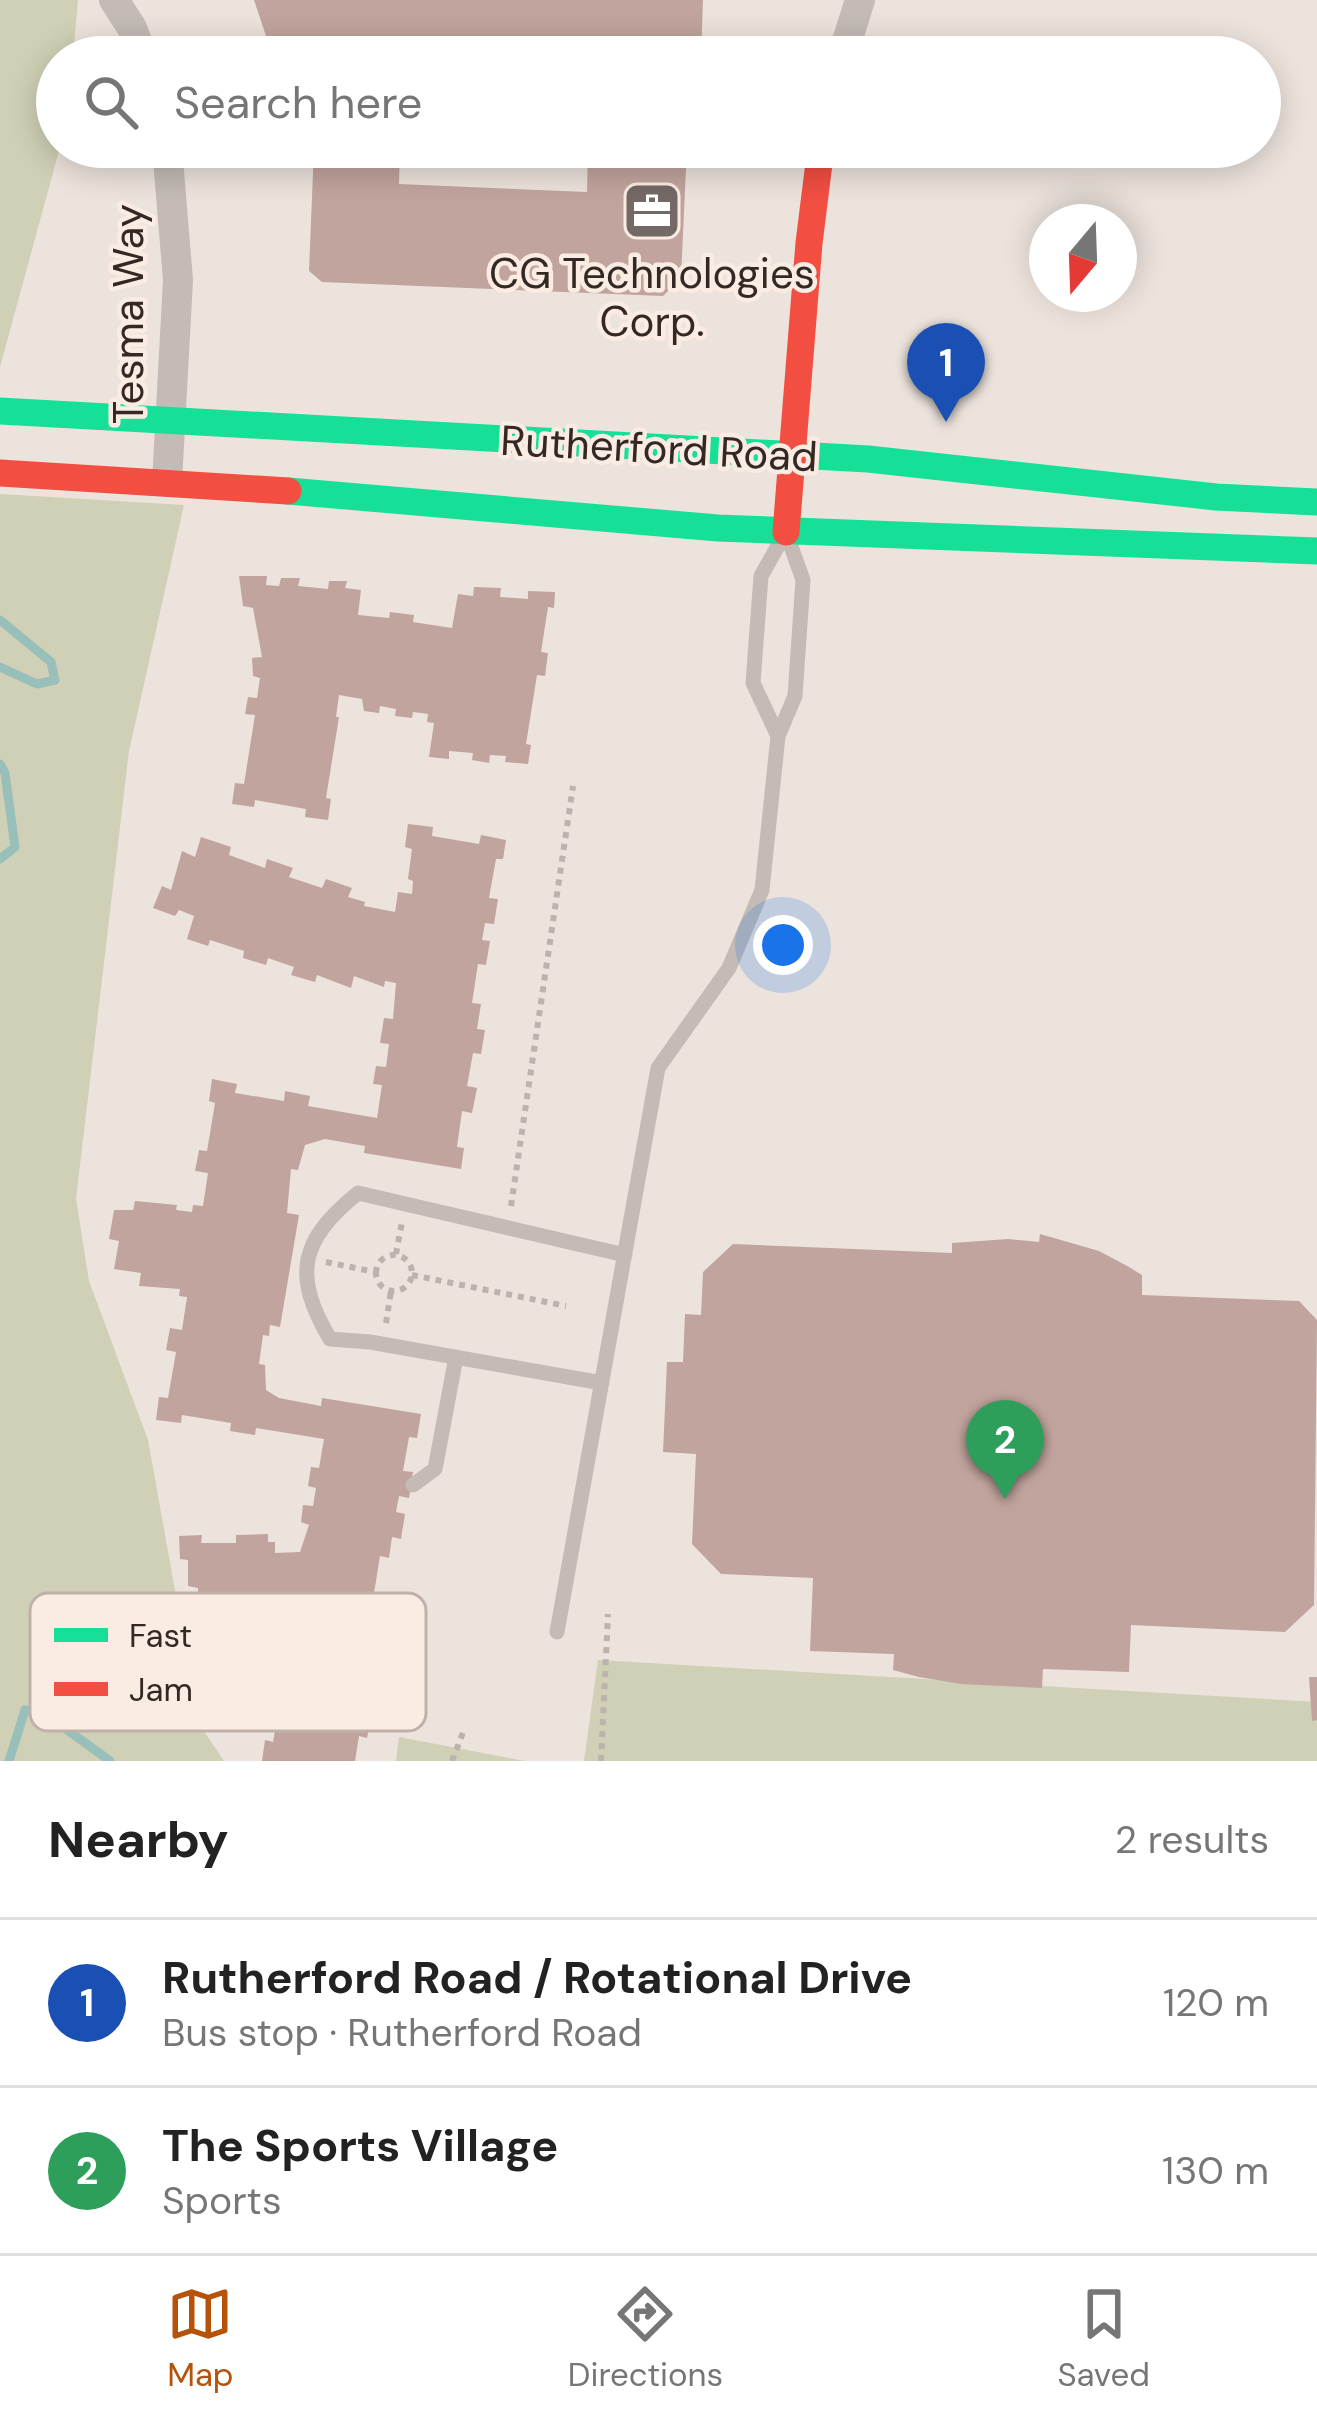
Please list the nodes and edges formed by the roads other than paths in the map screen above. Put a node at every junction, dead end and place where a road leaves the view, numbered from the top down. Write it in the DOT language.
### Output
graph roads {
  1 [pos="114,0"];
  2 [pos="860,0"];
  3 [pos="135,36"];
  4 [pos="849,36"];
  5 [pos="168,168"];
  6 [pos="818,168"];
  7 [pos="0,411"];
  8 [pos="170,422"];
  9 [pos="795,455"];
  10 [pos="0,473"];
  11 [pos="167,482"];
  12 [pos="1317,502"];
  13 [pos="786,532"];
  14 [pos="1317,551"];
  15 [pos="778,736"];
  16 [pos="625,1255"];
  17 [pos="456,1357"];
  18 [pos="602,1383"];
  19 [pos="413,1484"];
  20 [pos="557,1633"];
  1 -- 3 [label="street"];
  2 -- 4 [label="street"];
  5 -- 8 [label="street, Tesma Way"];
  6 -- 9 [label="main road"];
  7 -- 8 [label="main road, Rutherford Road"];
  8 -- 9 [label="main road, Rutherford Road"];
  8 -- 11 [label="street, Tesma Way"];
  9 -- 12 [label="main road, Rutherford Road"];
  9 -- 13 [label="main road"];
  10 -- 11 [label="main road, Rutherford Road"];
  11 -- 13 [label="main road, Rutherford Road"];
  13 -- 14 [label="main road, Rutherford Road"];
  13 -- 15 [label="lane"];
  13 -- 15 [label="lane"];
  15 -- 16 [label="lane"];
  16 -- 17 [label="lane"];
  16 -- 18 [label="lane"];
  17 -- 18 [label="lane"];
  17 -- 19 [label="lane"];
  18 -- 20 [label="lane"];
}
